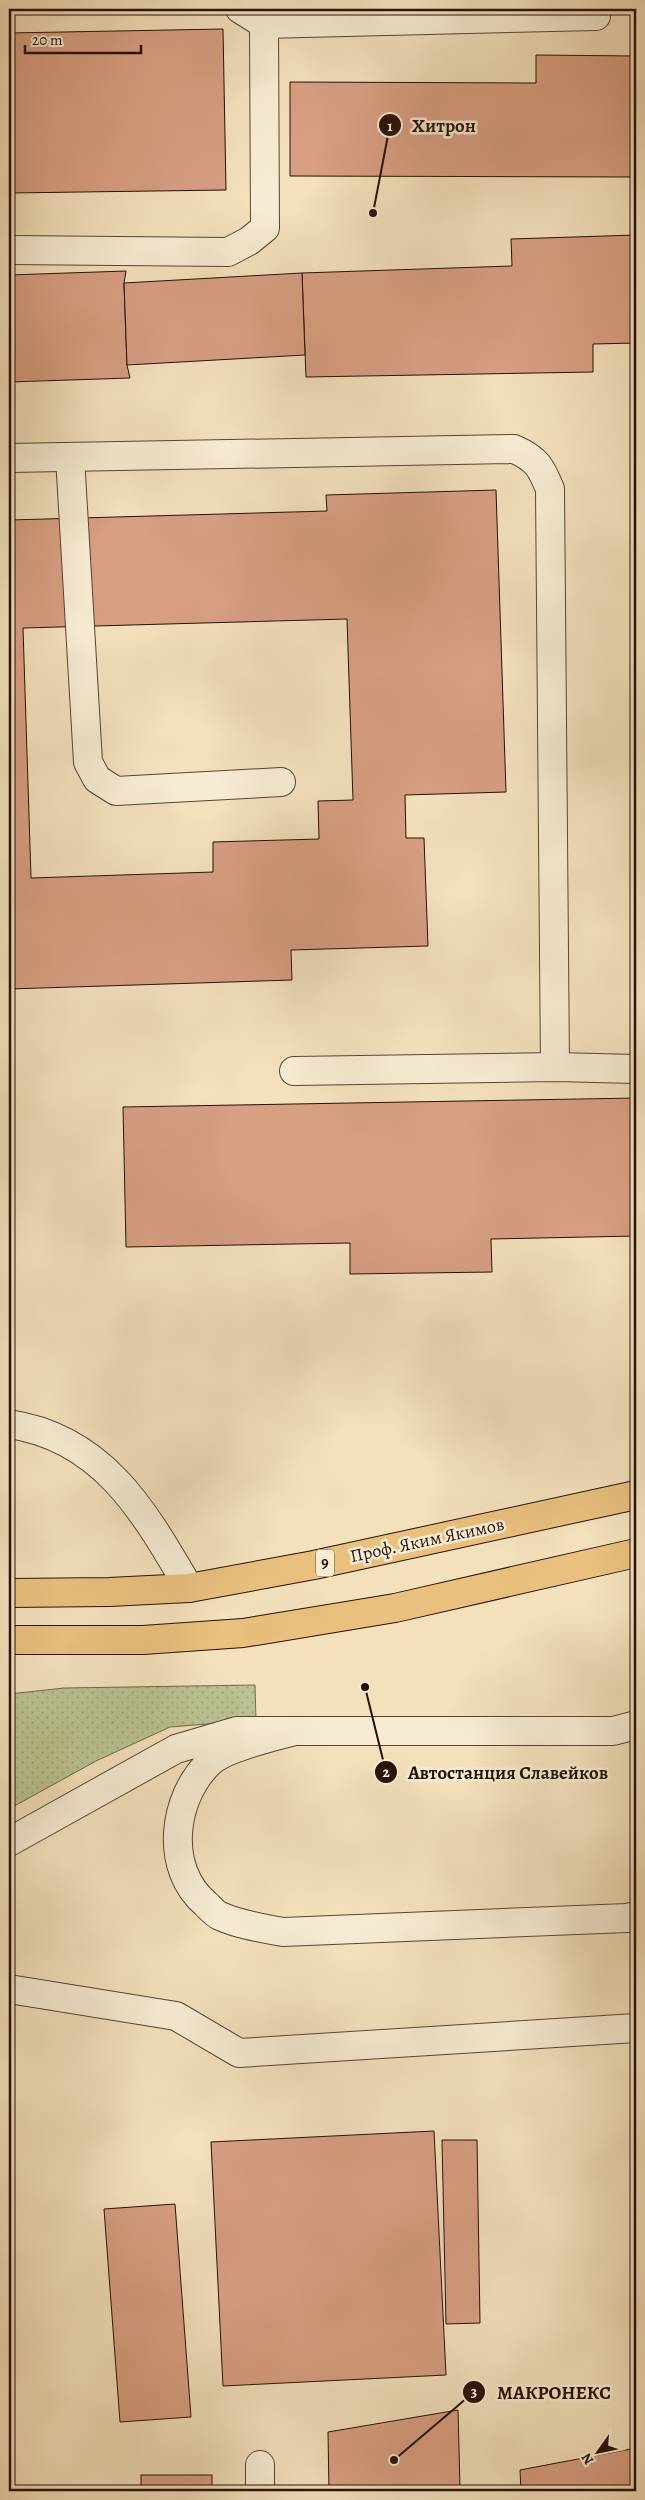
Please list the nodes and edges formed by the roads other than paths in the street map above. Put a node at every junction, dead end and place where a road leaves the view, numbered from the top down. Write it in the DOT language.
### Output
graph roads {
  1 [pos="240,9"];
  2 [pos="596,16"];
  3 [pos="264,24"];
  4 [pos="9,250"];
  5 [pos="70,456"];
  6 [pos="9,458"];
  7 [pos="281,782"];
  8 [pos="554,1067"];
  9 [pos="636,1068"];
  10 [pos="294,1070"];
  11 [pos="9,1424"];
  12 [pos="636,1495"];
  13 [pos="636,1553"];
  14 [pos="584,1564"];
  15 [pos="636,1564"];
  16 [pos="189,1588"];
  17 [pos="9,1593"];
  18 [pos="9,1640"];
  19 [pos="295,1731"];
  20 [pos="629,1732"];
  21 [pos="9,1842"];
  22 [pos="636,1916"];
  23 [pos="9,1989"];
  24 [pos="636,2028"];
  1 -- 3 [label="lane"];
  2 -- 3 [label="lane"];
  3 -- 4 [label="lane"];
  5 -- 6 [label="lane"];
  5 -- 7 [label="lane"];
  5 -- 8 [label="lane"];
  8 -- 9 [label="lane"];
  8 -- 10 [label="lane"];
  11 -- 16 [label="lane"];
  12 -- 16 [label="highway, Проф. Яким Якимов / 9"];
  13 -- 14 [label="highway"];
  14 -- 15 [label="lane"];
  14 -- 18 [label="highway"];
  16 -- 17 [label="highway, Проф. Яким Якимов / 9"];
  19 -- 20 [label="lane"];
  19 -- 21 [label="lane"];
  19 -- 22 [label="lane"];
  23 -- 24 [label="lane"];
}
